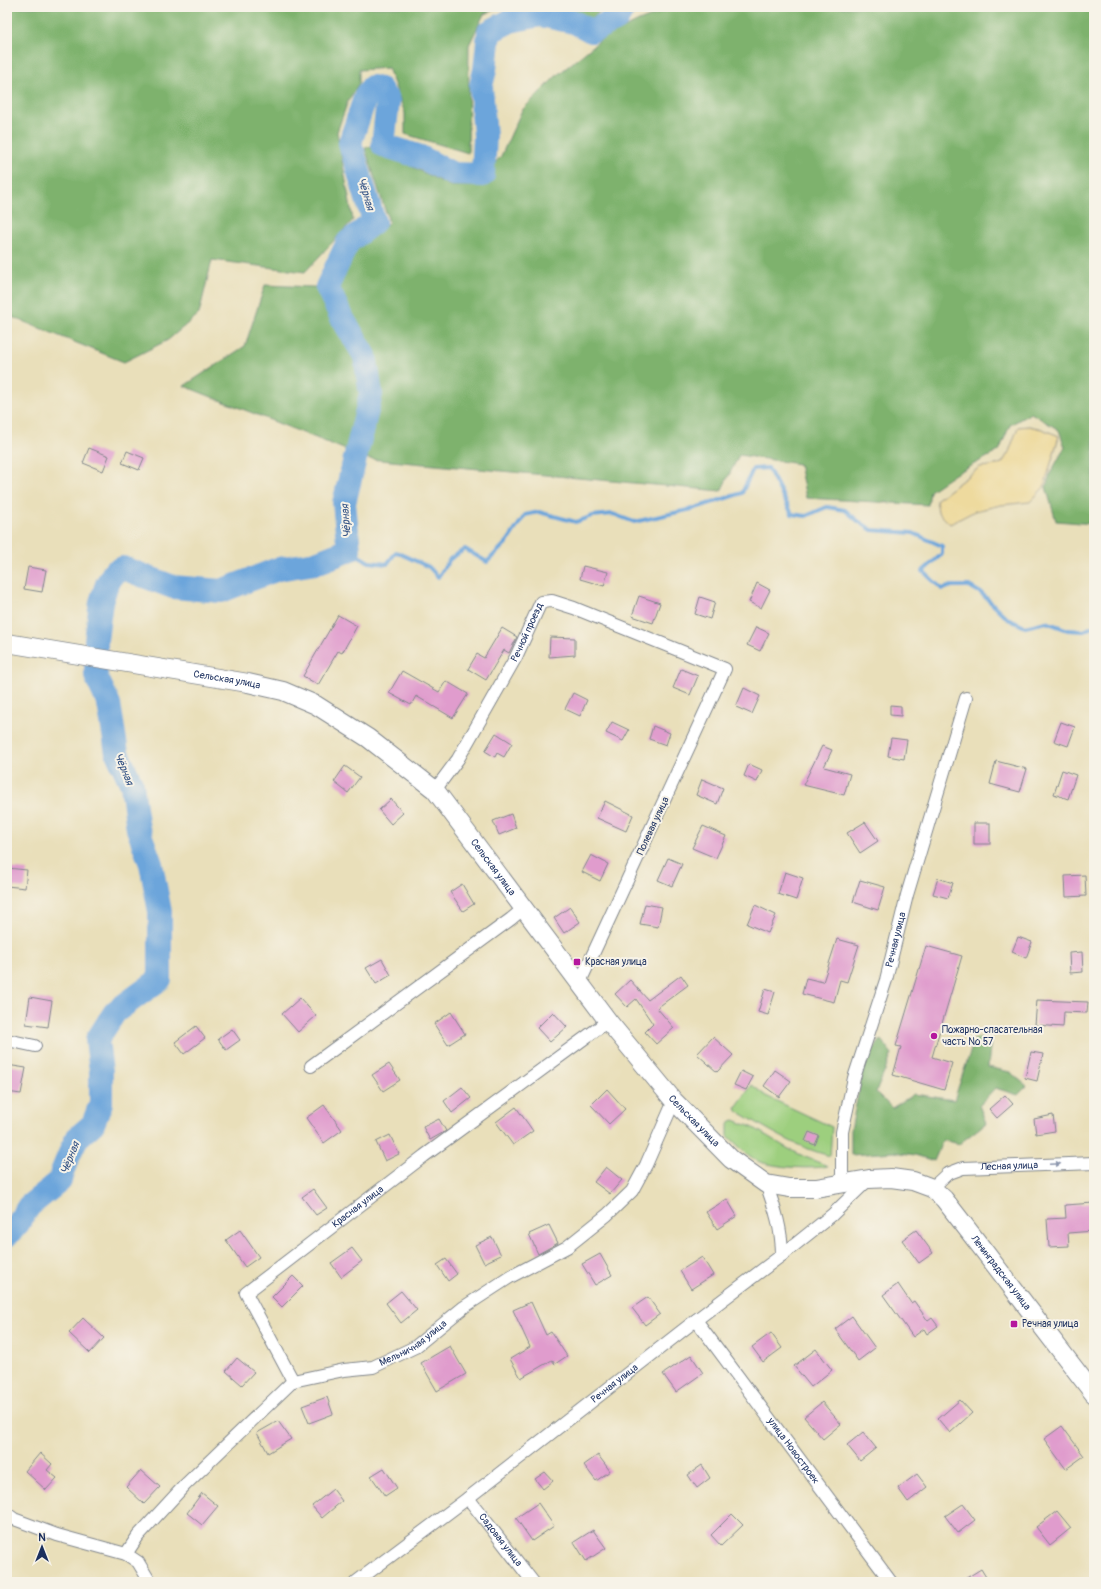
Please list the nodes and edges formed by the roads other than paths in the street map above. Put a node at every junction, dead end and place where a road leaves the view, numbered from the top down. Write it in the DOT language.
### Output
graph roads {
  1 [pos="7,643"];
  2 [pos="725,669"];
  3 [pos="966,698"];
  4 [pos="435,790"];
  5 [pos="524,908"];
  6 [pos="580,982"];
  7 [pos="608,1021"];
  8 [pos="7,1040"];
  9 [pos="35,1046"];
  10 [pos="311,1066"];
  11 [pos="674,1101"];
  12 [pos="1094,1163"];
  13 [pos="869,1179"];
  14 [pos="842,1183"];
  15 [pos="766,1184"];
  16 [pos="932,1188"];
  17 [pos="782,1255"];
  18 [pos="696,1320"];
  19 [pos="293,1381"];
  20 [pos="1094,1394"];
  21 [pos="468,1498"];
  22 [pos="7,1514"];
  23 [pos="126,1554"];
  24 [pos="150,1582"];
  25 [pos="356,1582"];
  26 [pos="533,1582"];
  27 [pos="891,1582"];
  1 -- 4 [label="main road, Сельская улица"];
  2 -- 4 [label="street, Речной проезд"];
  2 -- 6 [label="street, Полевая улица"];
  3 -- 14 [label="street, Речная улица"];
  4 -- 5 [label="main road, Сельская улица"];
  5 -- 6 [label="main road, Сельская улица"];
  5 -- 10 [label="street"];
  6 -- 7 [label="main road, Сельская улица"];
  7 -- 11 [label="main road, Сельская улица"];
  7 -- 19 [label="street, Красная улица"];
  8 -- 9 [label="street"];
  11 -- 15 [label="main road, Сельская улица"];
  11 -- 19 [label="street, Мельничная улица"];
  16 -- 12 [label="street, Лесная улица, one-way"];
  13 -- 14 [label="main road"];
  13 -- 16 [label="main road, Ленинградская улица"];
  13 -- 17 [label="street, Речная улица"];
  14 -- 15 [label="main road"];
  15 -- 17 [label="street"];
  16 -- 20 [label="main road, Ленинградская улица"];
  17 -- 18 [label="street, Речная улица"];
  18 -- 21 [label="street, Речная улица"];
  18 -- 27 [label="street, улица Новостроек"];
  19 -- 23 [label="street"];
  21 -- 25 [label="street, Речная улица"];
  21 -- 26 [label="street, Садовая улица"];
  22 -- 23 [label="street"];
  23 -- 24 [label="street"];
}
